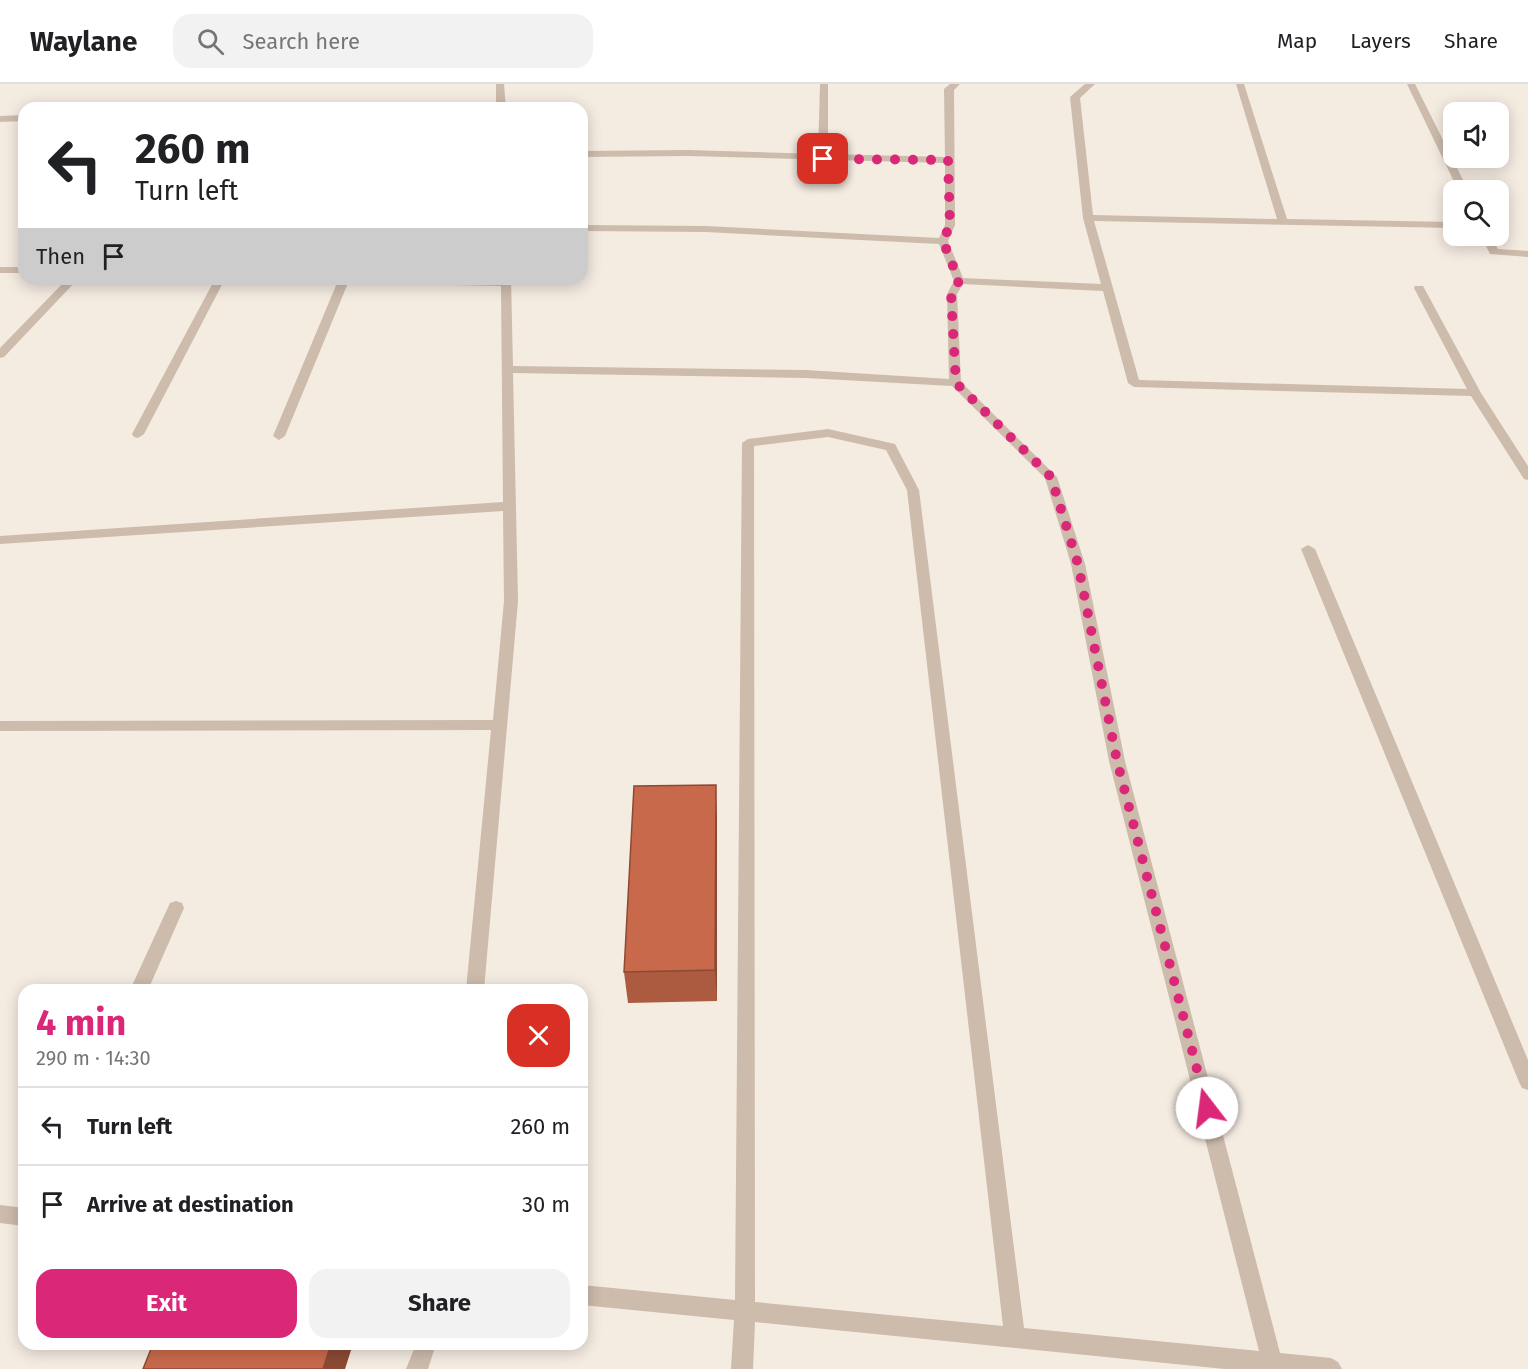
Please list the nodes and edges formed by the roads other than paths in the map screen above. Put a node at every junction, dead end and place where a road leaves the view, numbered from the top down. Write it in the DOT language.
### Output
graph roads {
  1 [pos="501,84"];
  2 [pos="824,84"];
  3 [pos="956,84"];
  4 [pos="1091,84"];
  5 [pos="1240,84"];
  6 [pos="1411,84"];
  7 [pos="501,102"];
  8 [pos="18,118"];
  9 [pos="0,119"];
  10 [pos="588,154"];
  11 [pos="823,159"];
  12 [pos="948,160"];
  13 [pos="1458,180"];
  14 [pos="1088,218"];
  15 [pos="1283,221"];
  16 [pos="1443,225"];
  17 [pos="588,228"];
  18 [pos="943,241"];
  19 [pos="1491,246"];
  20 [pos="1528,254"];
  21 [pos="0,270"];
  22 [pos="18,270"];
  23 [pos="959,281"];
  24 [pos="67,285"];
  25 [pos="217,285"];
  26 [pos="342,285"];
  27 [pos="507,285"];
  28 [pos="1108,288"];
  29 [pos="1419,288"];
  30 [pos="0,356"];
  31 [pos="508,369"];
  32 [pos="956,383"];
  33 [pos="1475,393"];
  34 [pos="138,434"];
  35 [pos="279,436"];
  36 [pos="1528,476"];
  37 [pos="510,506"];
  38 [pos="0,540"];
  39 [pos="1308,549"];
  40 [pos="500,725"];
  41 [pos="0,726"];
  42 [pos="176,908"];
  43 [pos="142,984"];
  44 [pos="476,984"];
  45 [pos="1528,1082"];
  46 [pos="0,1214"];
  47 [pos="18,1216"];
  48 [pos="588,1296"];
  49 [pos="745,1311"];
  50 [pos="1015,1338"];
  51 [pos="424,1350"];
  52 [pos="1272,1363"];
  53 [pos="417,1369"];
  54 [pos="742,1369"];
  55 [pos="1331,1369"];
  1 -- 7 [label="street"];
  2 -- 11 [label="street"];
  3 -- 12 [label="street"];
  4 -- 14 [label="street"];
  5 -- 15 [label="street"];
  6 -- 13 [label="street"];
  8 -- 9 [label="street"];
  10 -- 11 [label="street"];
  11 -- 12 [label="street"];
  12 -- 18 [label="street"];
  14 -- 15 [label="street"];
  14 -- 28 [label="street"];
  15 -- 16 [label="street"];
  17 -- 18 [label="street"];
  18 -- 23 [label="street"];
  19 -- 20 [label="street"];
  21 -- 22 [label="street"];
  23 -- 28 [label="street"];
  23 -- 32 [label="street"];
  24 -- 30 [label="street"];
  25 -- 34 [label="street"];
  26 -- 35 [label="street"];
  27 -- 31 [label="street"];
  28 -- 33 [label="street"];
  29 -- 33 [label="street"];
  31 -- 32 [label="street"];
  31 -- 37 [label="street"];
  32 -- 52 [label="street"];
  33 -- 36 [label="street"];
  37 -- 38 [label="street"];
  37 -- 40 [label="street"];
  39 -- 45 [label="street"];
  40 -- 41 [label="street"];
  40 -- 44 [label="street"];
  42 -- 43 [label="street"];
  46 -- 47 [label="street"];
  48 -- 49 [label="street"];
  49 -- 50 [label="street"];
  49 -- 50 [label="street"];
  49 -- 54 [label="street"];
  50 -- 52 [label="street"];
  51 -- 53 [label="street"];
  52 -- 55 [label="street"];
}
